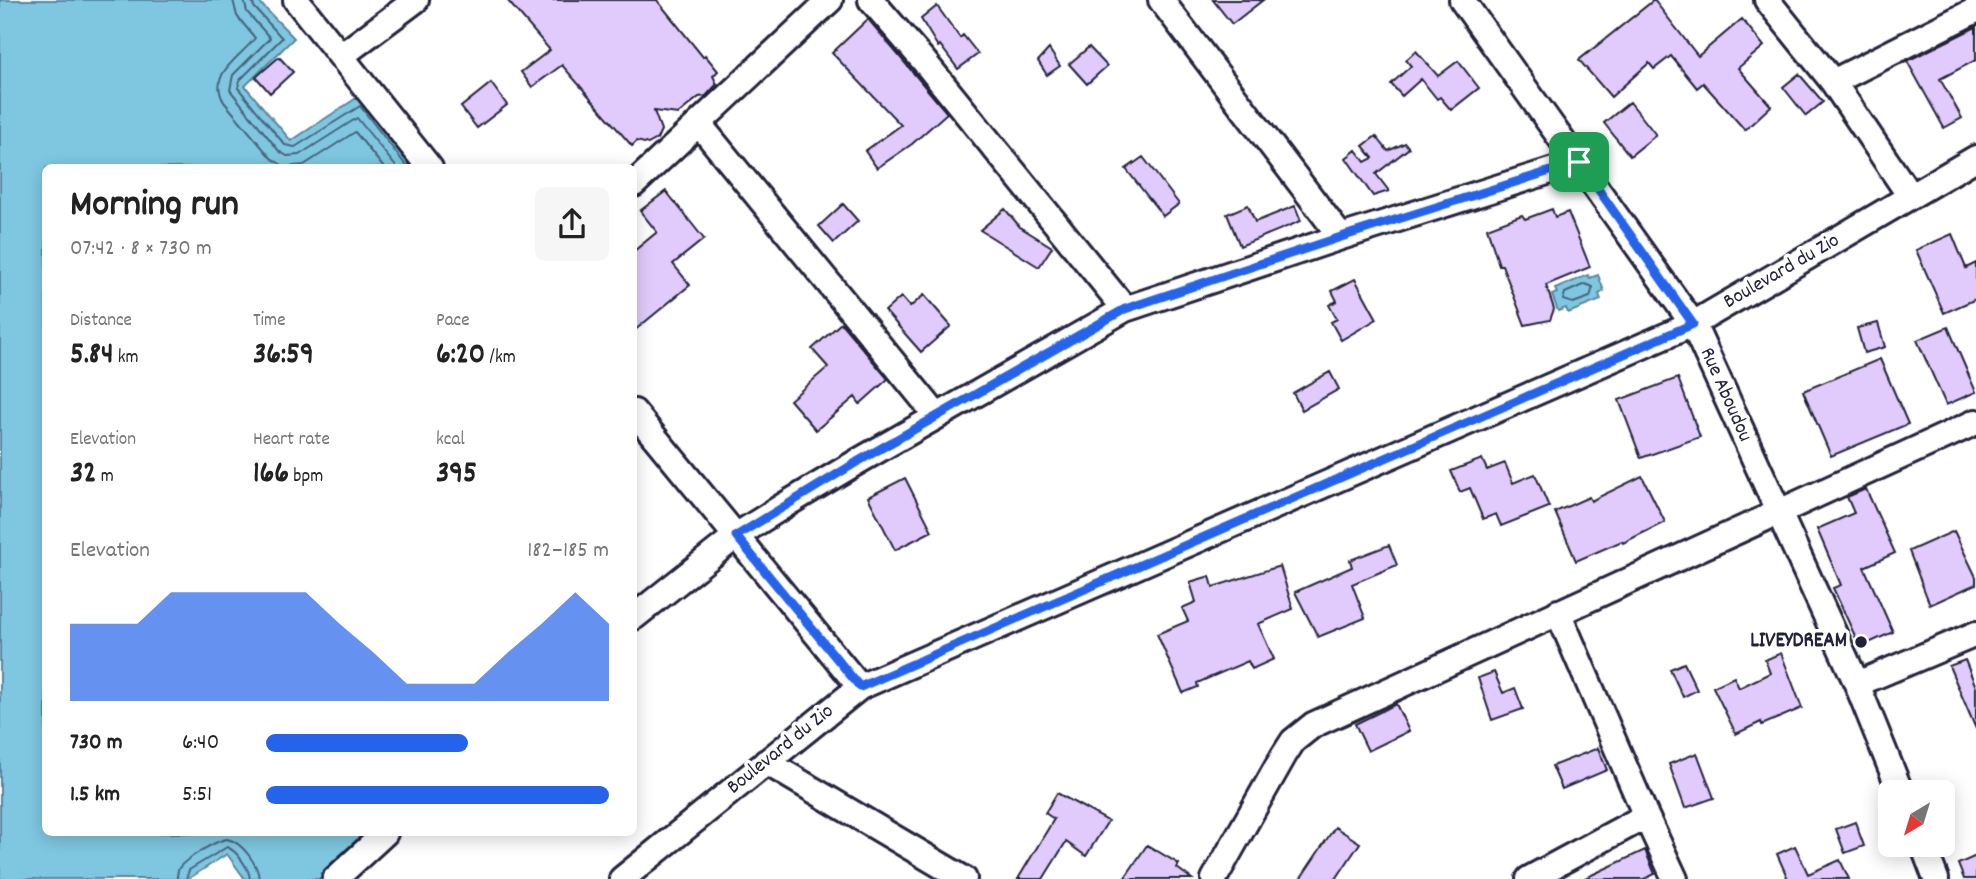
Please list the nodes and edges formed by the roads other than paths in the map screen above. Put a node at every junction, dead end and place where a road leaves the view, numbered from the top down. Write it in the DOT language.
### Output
graph roads {
  1 [pos="296,0"];
  2 [pos="416,0"];
  3 [pos="830,0"];
  4 [pos="871,0"];
  5 [pos="1161,0"];
  6 [pos="1462,0"];
  7 [pos="1768,0"];
  8 [pos="1976,10"];
  9 [pos="341,56"];
  10 [pos="1833,82"];
  11 [pos="699,124"];
  12 [pos="1976,158"];
  13 [pos="1579,162"];
  14 [pos="427,164"];
  15 [pos="637,181"];
  16 [pos="1910,197"];
  17 [pos="1341,237"];
  18 [pos="1125,309"];
  19 [pos="1693,324"];
  20 [pos="637,416"];
  21 [pos="937,416"];
  22 [pos="1976,422"];
  23 [pos="1778,513"];
  24 [pos="736,536"];
  25 [pos="1558,612"];
  26 [pos="637,615"];
  27 [pos="1976,634"];
  28 [pos="1857,684"];
  29 [pos="860,687"];
  30 [pos="765,762"];
  31 [pos="1896,780"];
  32 [pos="1646,816"];
  33 [pos="382,836"];
  34 [pos="1928,858"];
  35 [pos="335,879"];
  36 [pos="622,879"];
  37 [pos="964,879"];
  38 [pos="1214,879"];
  39 [pos="1529,879"];
  40 [pos="1675,879"];
  41 [pos="1936,879"];
  1 -- 9 [label="street"];
  2 -- 9 [label="street"];
  3 -- 11 [label="street"];
  4 -- 18 [label="street"];
  5 -- 17 [label="street"];
  6 -- 13 [label="street, Rue Aboudou"];
  7 -- 10 [label="street"];
  8 -- 10 [label="street"];
  9 -- 14 [label="street"];
  10 -- 16 [label="street"];
  11 -- 15 [label="street"];
  11 -- 21 [label="street"];
  12 -- 16 [label="street, Boulevard du Zio"];
  13 -- 17 [label="street"];
  13 -- 19 [label="street, Rue Aboudou"];
  16 -- 19 [label="street, Boulevard du Zio"];
  17 -- 18 [label="street"];
  18 -- 21 [label="street"];
  19 -- 23 [label="street, Rue Aboudou"];
  19 -- 29 [label="street, Boulevard du Zio"];
  20 -- 24 [label="street"];
  21 -- 24 [label="street"];
  22 -- 23 [label="street"];
  23 -- 25 [label="street"];
  23 -- 28 [label="street, Rue Aboudou"];
  24 -- 26 [label="street"];
  24 -- 29 [label="street"];
  25 -- 32 [label="street"];
  25 -- 38 [label="street"];
  27 -- 28 [label="street"];
  28 -- 31 [label="street, Rue Aboudou"];
  29 -- 30 [label="street, Boulevard du Zio"];
  30 -- 36 [label="street, Boulevard du Zio"];
  30 -- 37 [label="street"];
  32 -- 39 [label="street"];
  32 -- 40 [label="street"];
  33 -- 35 [label="street"];
  34 -- 41 [label="street"];
}
